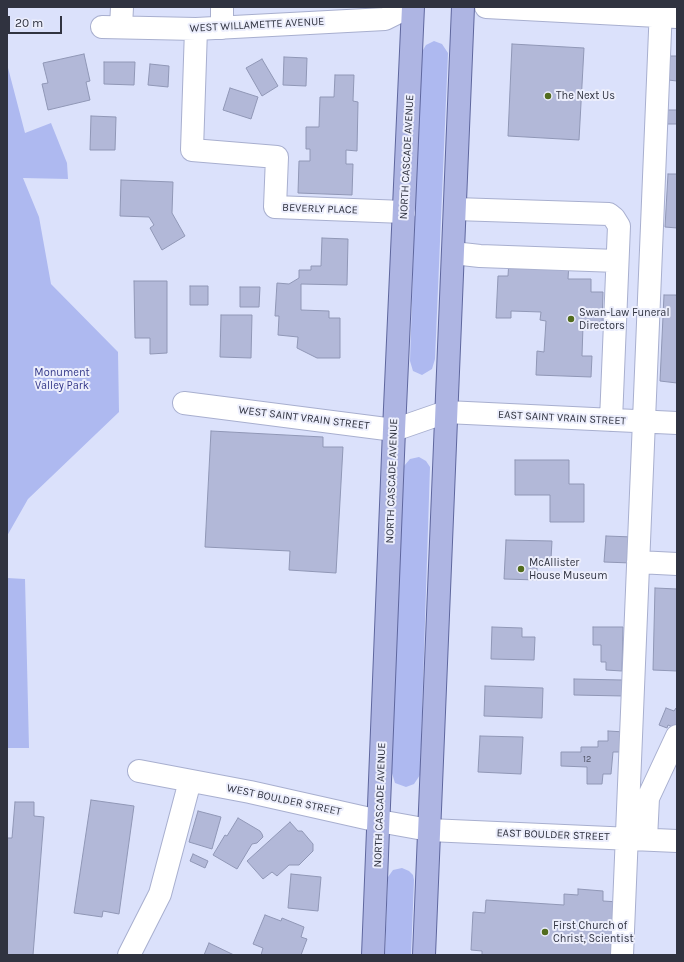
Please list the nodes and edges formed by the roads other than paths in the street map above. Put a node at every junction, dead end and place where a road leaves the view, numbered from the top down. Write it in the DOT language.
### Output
graph roads {
  1 [pos="409,7"];
  2 [pos="413,7"];
  3 [pos="463,7"];
  4 [pos="486,7"];
  5 [pos="666,13"];
  6 [pos="222,18"];
  7 [pos="115,20"];
  8 [pos="196,29"];
  9 [pos="455,209"];
  10 [pos="404,212"];
  11 [pos="453,253"];
  12 [pos="617,261"];
  13 [pos="184,403"];
  14 [pos="446,412"];
  15 [pos="610,420"];
  16 [pos="644,422"];
  17 [pos="677,423"];
  18 [pos="394,430"];
  19 [pos="638,562"];
  20 [pos="677,564"];
  21 [pos="677,736"];
  22 [pos="139,771"];
  23 [pos="190,781"];
  24 [pos="379,821"];
  25 [pos="429,830"];
  26 [pos="636,839"];
  27 [pos="677,841"];
  28 [pos="130,955"];
  29 [pos="373,955"];
  30 [pos="424,955"];
  31 [pos="622,955"];
  1 -- 6 [label="street, WEST WILLAMETTE AVENUE"];
  2 -- 10 [label="main road, NORTH CASCADE AVENUE"];
  3 -- 9 [label="main road"];
  4 -- 5 [label="street"];
  5 -- 16 [label="street"];
  6 -- 8 [label="street, WEST WILLAMETTE AVENUE"];
  7 -- 8 [label="street, WEST WILLAMETTE AVENUE"];
  8 -- 10 [label="street, BEVERLY PLACE"];
  9 -- 11 [label="main road"];
  9 -- 12 [label="street"];
  10 -- 18 [label="main road, NORTH CASCADE AVENUE"];
  11 -- 12 [label="street"];
  11 -- 14 [label="main road"];
  12 -- 15 [label="street"];
  13 -- 18 [label="street, WEST SAINT VRAIN STREET"];
  14 -- 15 [label="street, EAST SAINT VRAIN STREET"];
  14 -- 18 [label="street, WEST SAINT VRAIN STREET"];
  14 -- 25 [label="main road"];
  15 -- 16 [label="street, EAST SAINT VRAIN STREET"];
  16 -- 17 [label="street, EAST SAINT VRAIN STREET"];
  16 -- 19 [label="street"];
  18 -- 24 [label="main road, NORTH CASCADE AVENUE"];
  19 -- 20 [label="street"];
  19 -- 26 [label="street"];
  21 -- 26 [label="street"];
  22 -- 23 [label="street, WEST BOULDER STREET"];
  23 -- 24 [label="street, WEST BOULDER STREET"];
  23 -- 28 [label="street"];
  24 -- 25 [label="street, WEST BOULDER STREET"];
  24 -- 29 [label="main road, NORTH CASCADE AVENUE"];
  25 -- 26 [label="street, EAST BOULDER STREET"];
  25 -- 30 [label="main road"];
  26 -- 27 [label="street, EAST BOULDER STREET"];
  26 -- 31 [label="street"];
}
